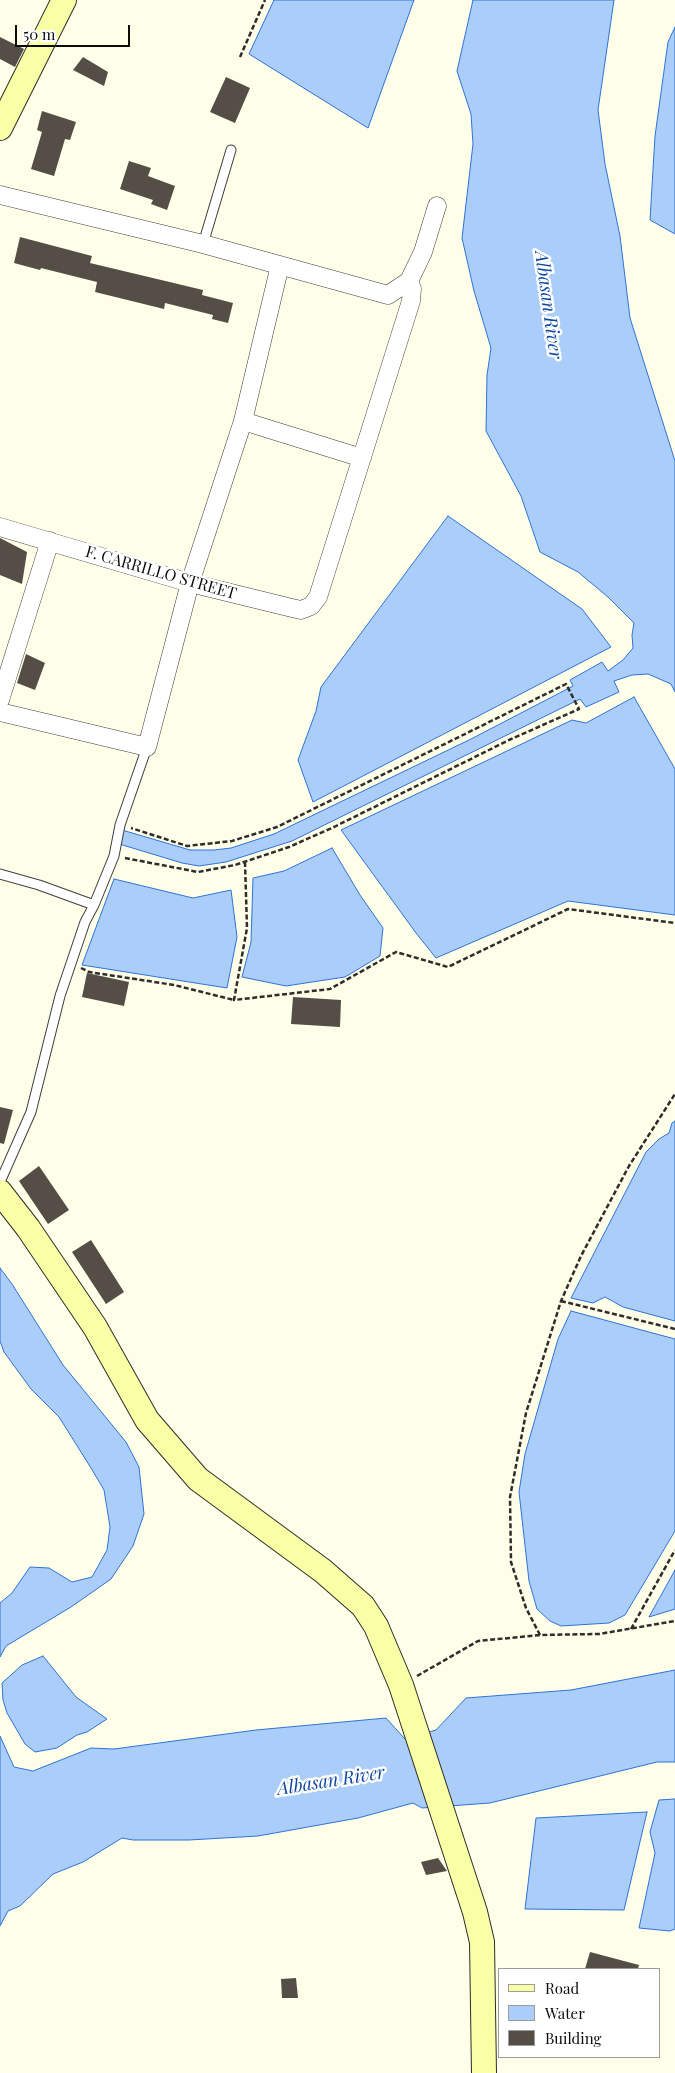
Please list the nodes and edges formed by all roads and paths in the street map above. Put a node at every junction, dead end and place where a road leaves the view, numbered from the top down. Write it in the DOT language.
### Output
graph roads {
  1 [pos="64,0"];
  2 [pos="265,0"];
  3 [pos="240,57"];
  4 [pos="0,128"];
  5 [pos="231,150"];
  6 [pos="0,195"];
  7 [pos="437,206"];
  8 [pos="203,244"];
  9 [pos="280,265"];
  10 [pos="409,281"];
  11 [pos="243,421"];
  12 [pos="362,458"];
  13 [pos="0,527"];
  14 [pos="50,541"];
  15 [pos="190,583"];
  16 [pos="0,700"];
  17 [pos="0,712"];
  18 [pos="147,747"];
  19 [pos="120,825"];
  20 [pos="114,856"];
  21 [pos="244,862"];
  22 [pos="0,874"];
  23 [pos="94,905"];
  24 [pos="675,923"];
  25 [pos="70,964"];
  26 [pos="234,1000"];
  27 [pos="675,1094"];
  28 [pos="0,1182"];
  29 [pos="0,1192"];
  30 [pos="561,1301"];
  31 [pos="675,1329"];
  32 [pos="675,1550"];
  33 [pos="675,1621"];
  34 [pos="631,1629"];
  35 [pos="540,1635"];
  36 [pos="401,1686"];
  37 [pos="484,2073"];
  1 -- 4 [label="street"];
  2 -- 3 [label="path"];
  5 -- 8 [label="lane"];
  6 -- 8 [label="street"];
  7 -- 10 [label="street"];
  8 -- 9 [label="street"];
  9 -- 10 [label="street"];
  9 -- 11 [label="street"];
  10 -- 12 [label="street"];
  11 -- 12 [label="street"];
  11 -- 15 [label="street"];
  12 -- 15 [label="street, F. CARRILLO STREET"];
  13 -- 14 [label="street, F. CARRILLO STREET"];
  14 -- 15 [label="street, F. CARRILLO STREET"];
  14 -- 16 [label="street"];
  15 -- 18 [label="street"];
  17 -- 18 [label="street"];
  18 -- 19 [label="lane"];
  19 -- 20 [label="lane"];
  19 -- 21 [label="path"];
  20 -- 21 [label="path"];
  20 -- 23 [label="lane"];
  21 -- 26 [label="path"];
  22 -- 23 [label="lane"];
  23 -- 25 [label="lane"];
  24 -- 26 [label="path"];
  25 -- 26 [label="path"];
  25 -- 28 [label="lane"];
  27 -- 30 [label="path"];
  29 -- 36 [label="street"];
  30 -- 31 [label="path"];
  30 -- 35 [label="path"];
  32 -- 34 [label="path"];
  33 -- 34 [label="path"];
  34 -- 35 [label="path"];
  35 -- 36 [label="path"];
  36 -- 37 [label="street"];
}
